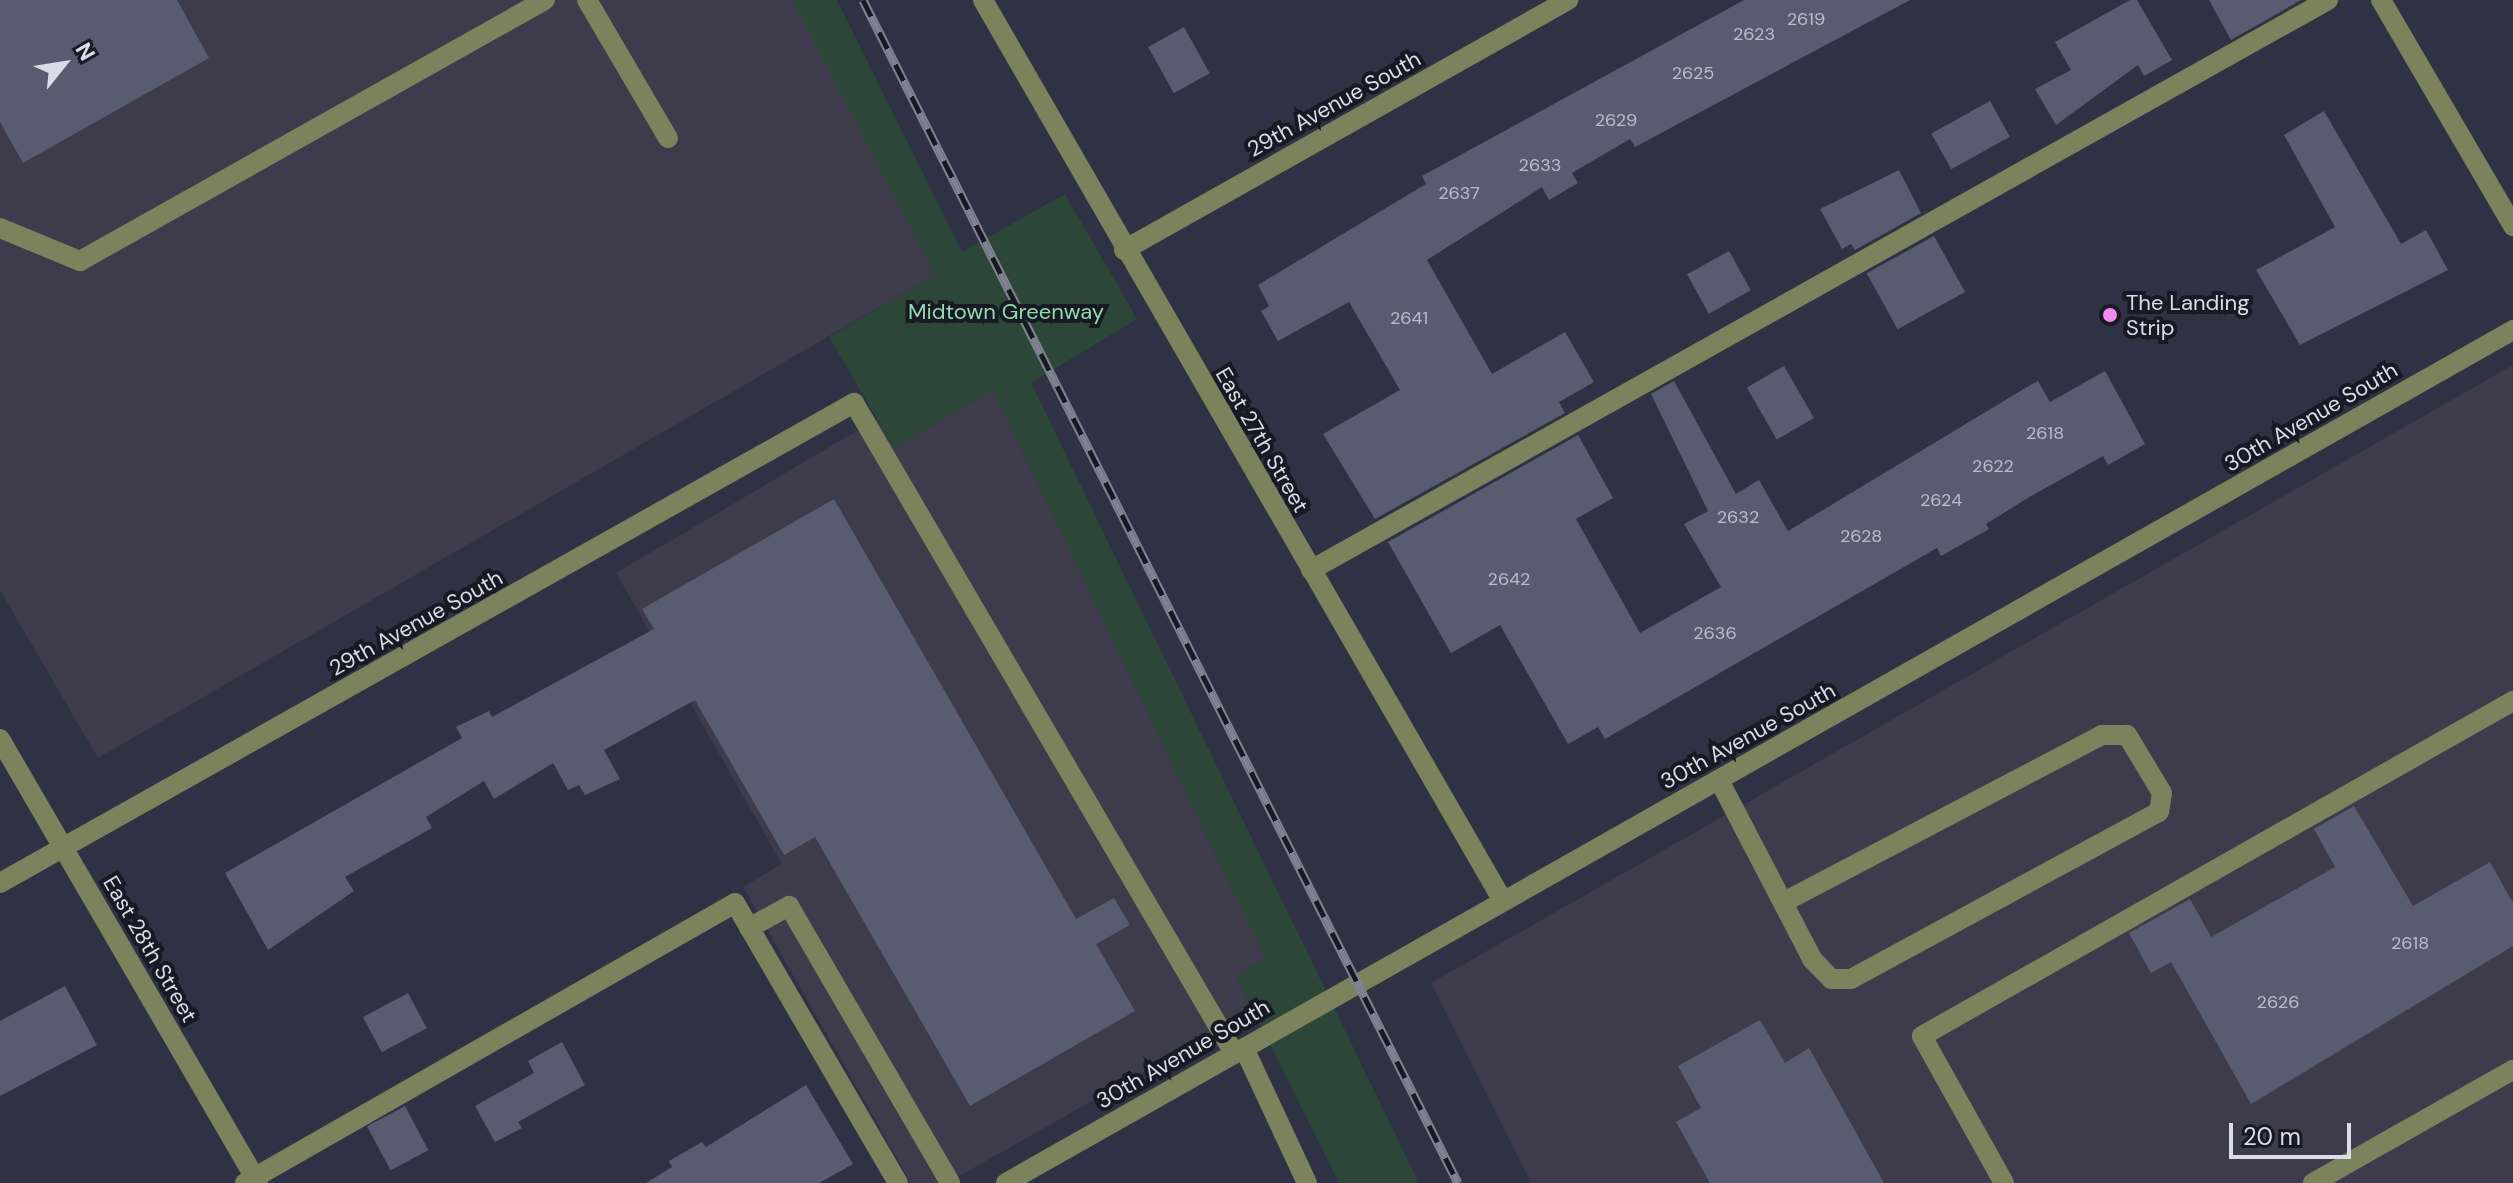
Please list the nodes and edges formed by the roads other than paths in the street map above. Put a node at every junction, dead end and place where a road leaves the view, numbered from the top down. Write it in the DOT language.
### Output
graph roads {
  1 [pos="545,0"];
  2 [pos="587,0"];
  3 [pos="983,0"];
  4 [pos="1568,0"];
  5 [pos="2328,0"];
  6 [pos="2381,0"];
  7 [pos="668,138"];
  8 [pos="2513,226"];
  9 [pos="0,228"];
  10 [pos="1124,250"];
  11 [pos="2513,330"];
  12 [pos="1311,570"];
  13 [pos="2513,701"];
  14 [pos="0,739"];
  15 [pos="1719,780"];
  16 [pos="64,849"];
  17 [pos="0,883"];
  18 [pos="1503,901"];
  19 [pos="1784,902"];
  20 [pos="749,928"];
  21 [pos="1239,1051"];
  22 [pos="2513,1070"];
  23 [pos="253,1181"];
  24 [pos="898,1183"];
  25 [pos="950,1183"];
  26 [pos="1006,1183"];
  27 [pos="1307,1183"];
  28 [pos="2004,1183"];
  29 [pos="2313,1183"];
  1 -- 9 [label="street"];
  2 -- 7 [label="street"];
  3 -- 10 [label="street, East 27th Street"];
  4 -- 10 [label="street, 29th Avenue South"];
  5 -- 12 [label="street"];
  6 -- 8 [label="street"];
  10 -- 12 [label="street, East 27th Street"];
  11 -- 15 [label="street, 30th Avenue South"];
  12 -- 18 [label="street, East 27th Street"];
  13 -- 28 [label="street"];
  14 -- 16 [label="street, East 28th Street"];
  15 -- 18 [label="street, 30th Avenue South"];
  15 -- 19 [label="street"];
  16 -- 17 [label="street, 29th Avenue South"];
  16 -- 21 [label="street, 29th Avenue South"];
  16 -- 23 [label="street, East 28th Street"];
  18 -- 21 [label="street, 30th Avenue South"];
  19 -- 19 [label="street"];
  20 -- 23 [label="street"];
  20 -- 24 [label="street"];
  20 -- 25 [label="street"];
  21 -- 26 [label="street, 30th Avenue South"];
  21 -- 27 [label="street"];
  22 -- 29 [label="street"];
}
